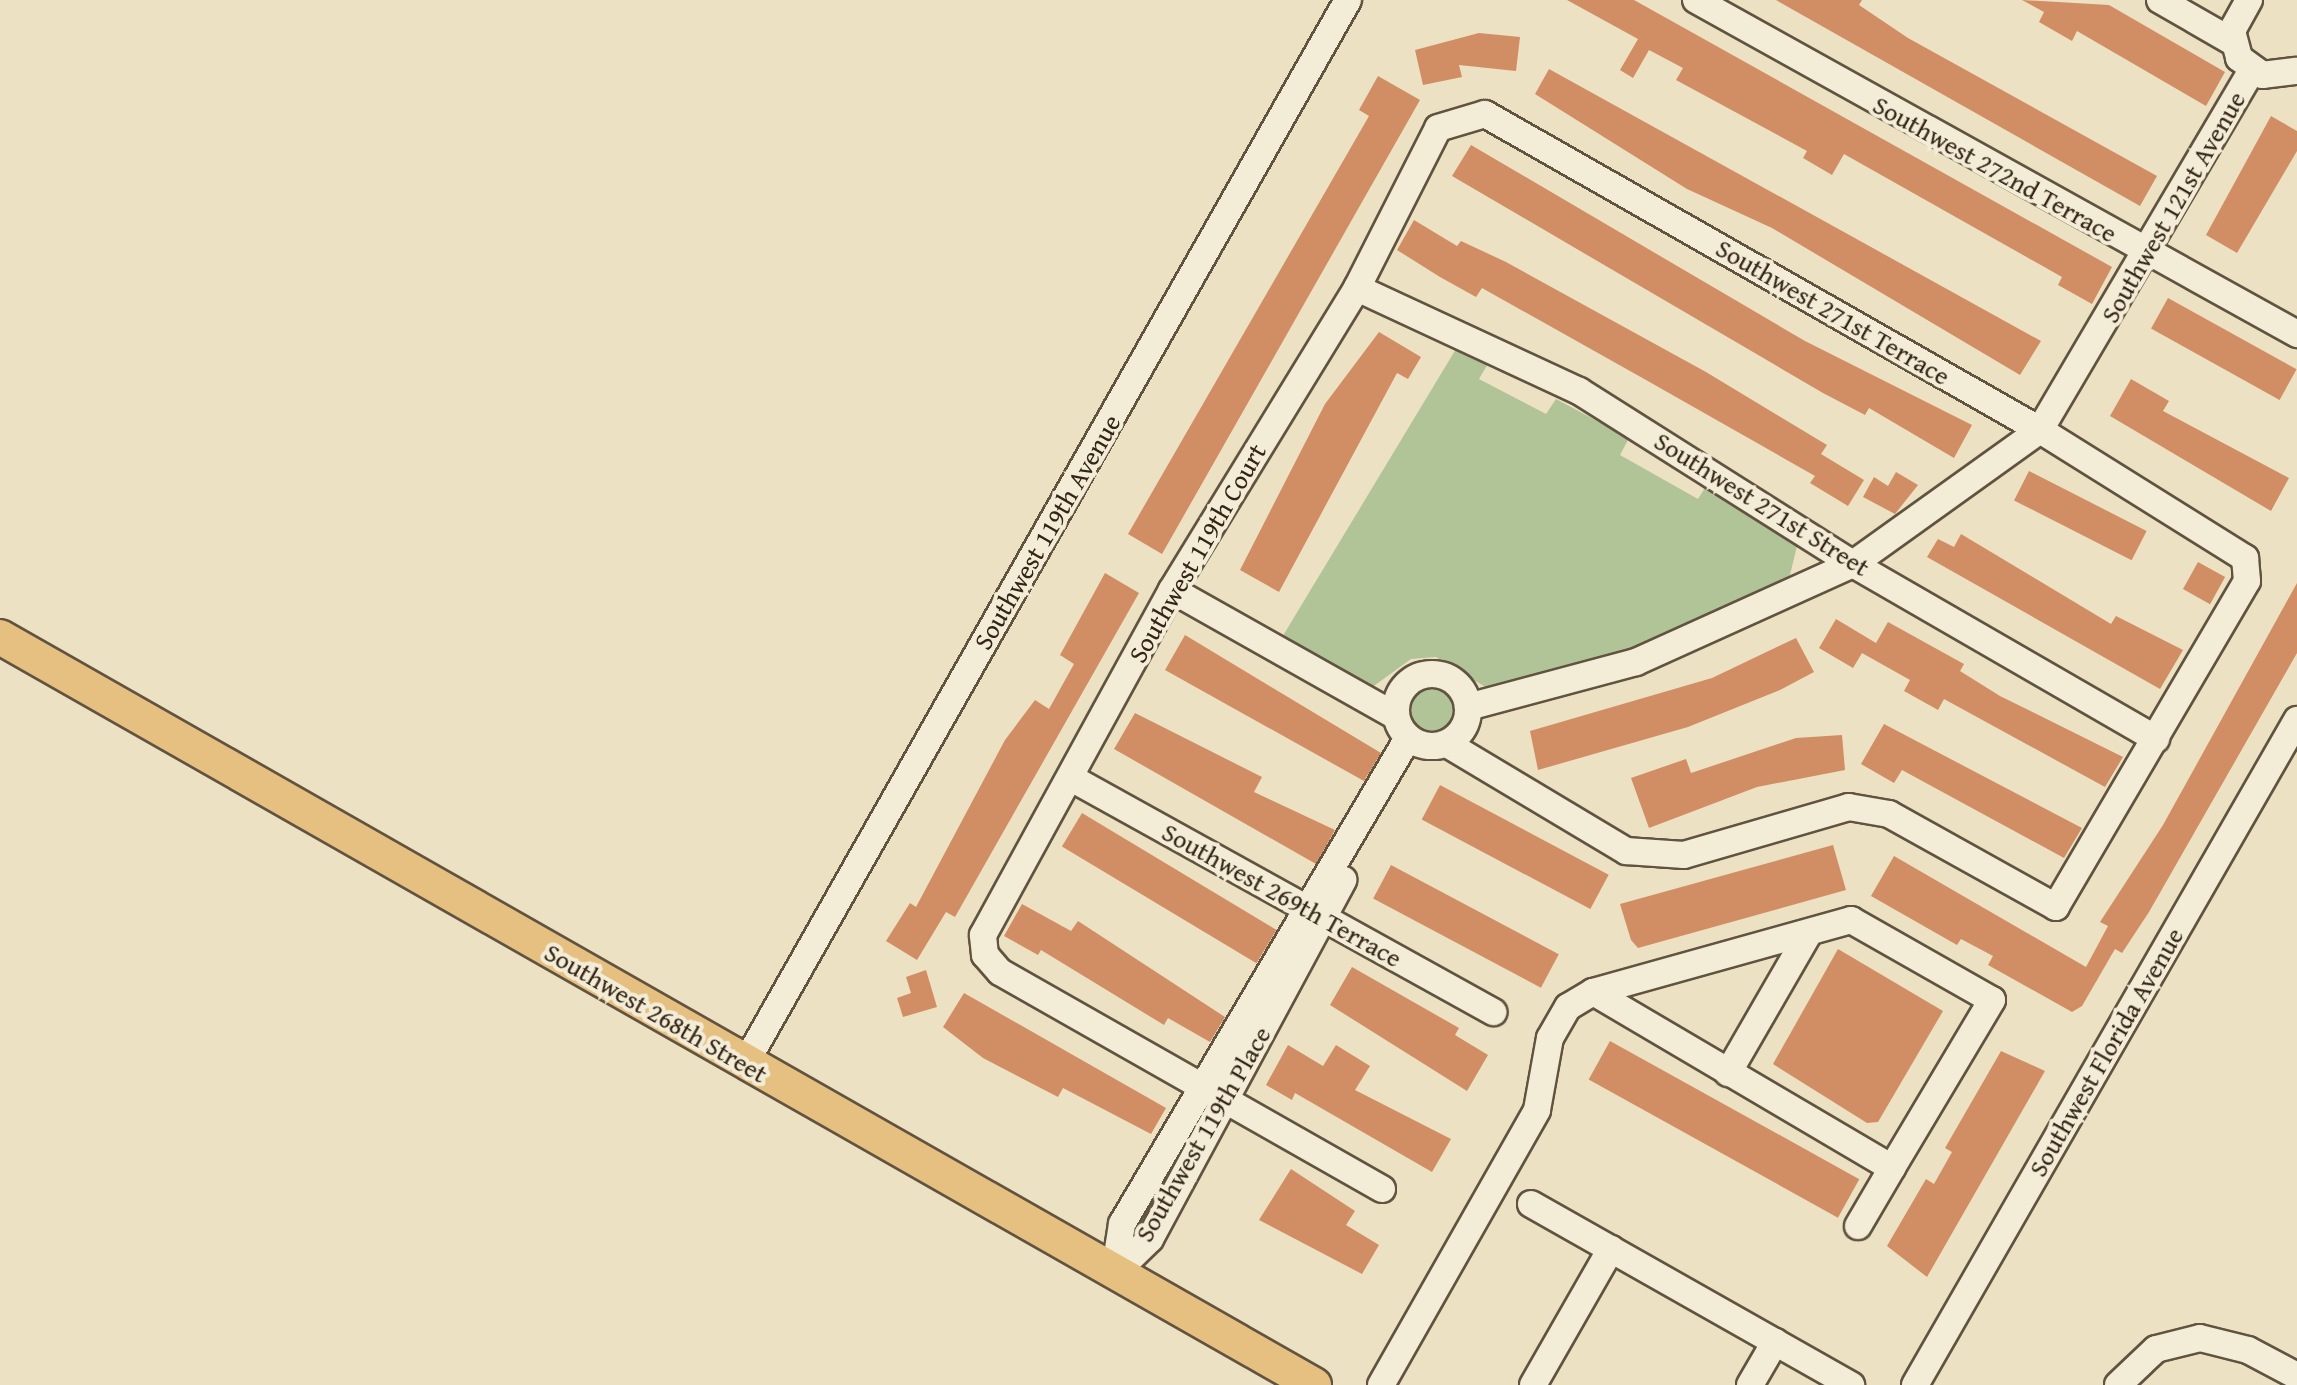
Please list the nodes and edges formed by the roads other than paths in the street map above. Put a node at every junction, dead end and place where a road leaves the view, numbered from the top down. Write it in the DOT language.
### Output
graph roads {
  1 [pos="1348,0"];
  2 [pos="1696,0"];
  3 [pos="2160,0"];
  4 [pos="2249,0"];
  5 [pos="2233,42"];
  6 [pos="2252,70"];
  7 [pos="2297,71"];
  8 [pos="1424,156"];
  9 [pos="2147,255"];
  10 [pos="1357,288"];
  11 [pos="2297,334"];
  12 [pos="2040,430"];
  13 [pos="1853,564"];
  14 [pos="1172,590"];
  15 [pos="0,637"];
  16 [pos="1468,707"];
  17 [pos="2297,720"];
  18 [pos="1407,733"];
  19 [pos="2156,739"];
  20 [pos="1447,744"];
  21 [pos="1071,778"];
  22 [pos="1316,913"];
  23 [pos="1807,936"];
  24 [pos="1593,992"];
  25 [pos="1494,1012"];
  26 [pos="745,1064"];
  27 [pos="1728,1073"];
  28 [pos="1198,1090"];
  29 [pos="1223,1103"];
  30 [pos="1172,1133"];
  31 [pos="1199,1148"];
  32 [pos="1892,1168"];
  33 [pos="1382,1189"];
  34 [pos="1531,1204"];
  35 [pos="1858,1226"];
  36 [pos="1611,1249"];
  37 [pos="1114,1274"];
  38 [pos="1775,1342"];
  39 [pos="2297,1376"];
  40 [pos="1314,1385"];
  41 [pos="1381,1385"];
  42 [pos="1533,1385"];
  43 [pos="1750,1385"];
  44 [pos="1851,1385"];
  45 [pos="1915,1385"];
  46 [pos="2118,1385"];
  1 -- 26 [label="street, Southwest 119th Avenue"];
  2 -- 9 [label="street, Southwest 272nd Terrace"];
  3 -- 5 [label="street"];
  4 -- 5 [label="street"];
  5 -- 6 [label="street"];
  6 -- 7 [label="street"];
  6 -- 9 [label="street, Southwest 121st Avenue"];
  8 -- 10 [label="street, Southwest 119th Court"];
  8 -- 12 [label="street, Southwest 271st Terrace"];
  9 -- 11 [label="street, Southwest 272nd Terrace"];
  9 -- 12 [label="street, Southwest 121st Avenue"];
  10 -- 13 [label="street, Southwest 271st Street"];
  10 -- 14 [label="street, Southwest 119th Court"];
  12 -- 13 [label="street"];
  12 -- 19 [label="street, Southwest 271st Terrace"];
  13 -- 16 [label="street"];
  13 -- 19 [label="street, Southwest 271st Street"];
  14 -- 18 [label="street"];
  14 -- 21 [label="street, Southwest 119th Court"];
  15 -- 26 [label="main road, Southwest 268th Street"];
  16 -- 18 [label="street"];
  16 -- 20 [label="street"];
  17 -- 45 [label="street, Southwest Florida Avenue"];
  18 -- 20 [label="street"];
  18 -- 22 [label="street, Southwest 119th Place"];
  19 -- 20 [label="street"];
  21 -- 22 [label="street, Southwest 269th Terrace"];
  21 -- 28 [label="street, Southwest 119th Court"];
  22 -- 25 [label="street, Southwest 269th Terrace"];
  22 -- 28 [label="street, Southwest 119th Place"];
  22 -- 29 [label="street, Southwest 119th Place"];
  23 -- 24 [label="street"];
  23 -- 27 [label="street"];
  23 -- 32 [label="street"];
  24 -- 27 [label="street"];
  24 -- 41 [label="street"];
  26 -- 37 [label="main road, Southwest 268th Street"];
  27 -- 32 [label="street"];
  28 -- 29 [label="street"];
  28 -- 30 [label="street, Southwest 119th Place"];
  29 -- 31 [label="street, Southwest 119th Place"];
  29 -- 33 [label="street"];
  30 -- 31 [label="street"];
  30 -- 37 [label="street, Southwest 119th Place"];
  31 -- 37 [label="street, Southwest 119th Place"];
  32 -- 35 [label="street"];
  34 -- 36 [label="street"];
  36 -- 38 [label="street"];
  36 -- 42 [label="street"];
  37 -- 40 [label="main road, Southwest 268th Street"];
  38 -- 43 [label="street"];
  38 -- 44 [label="street"];
  39 -- 46 [label="street"];
}
